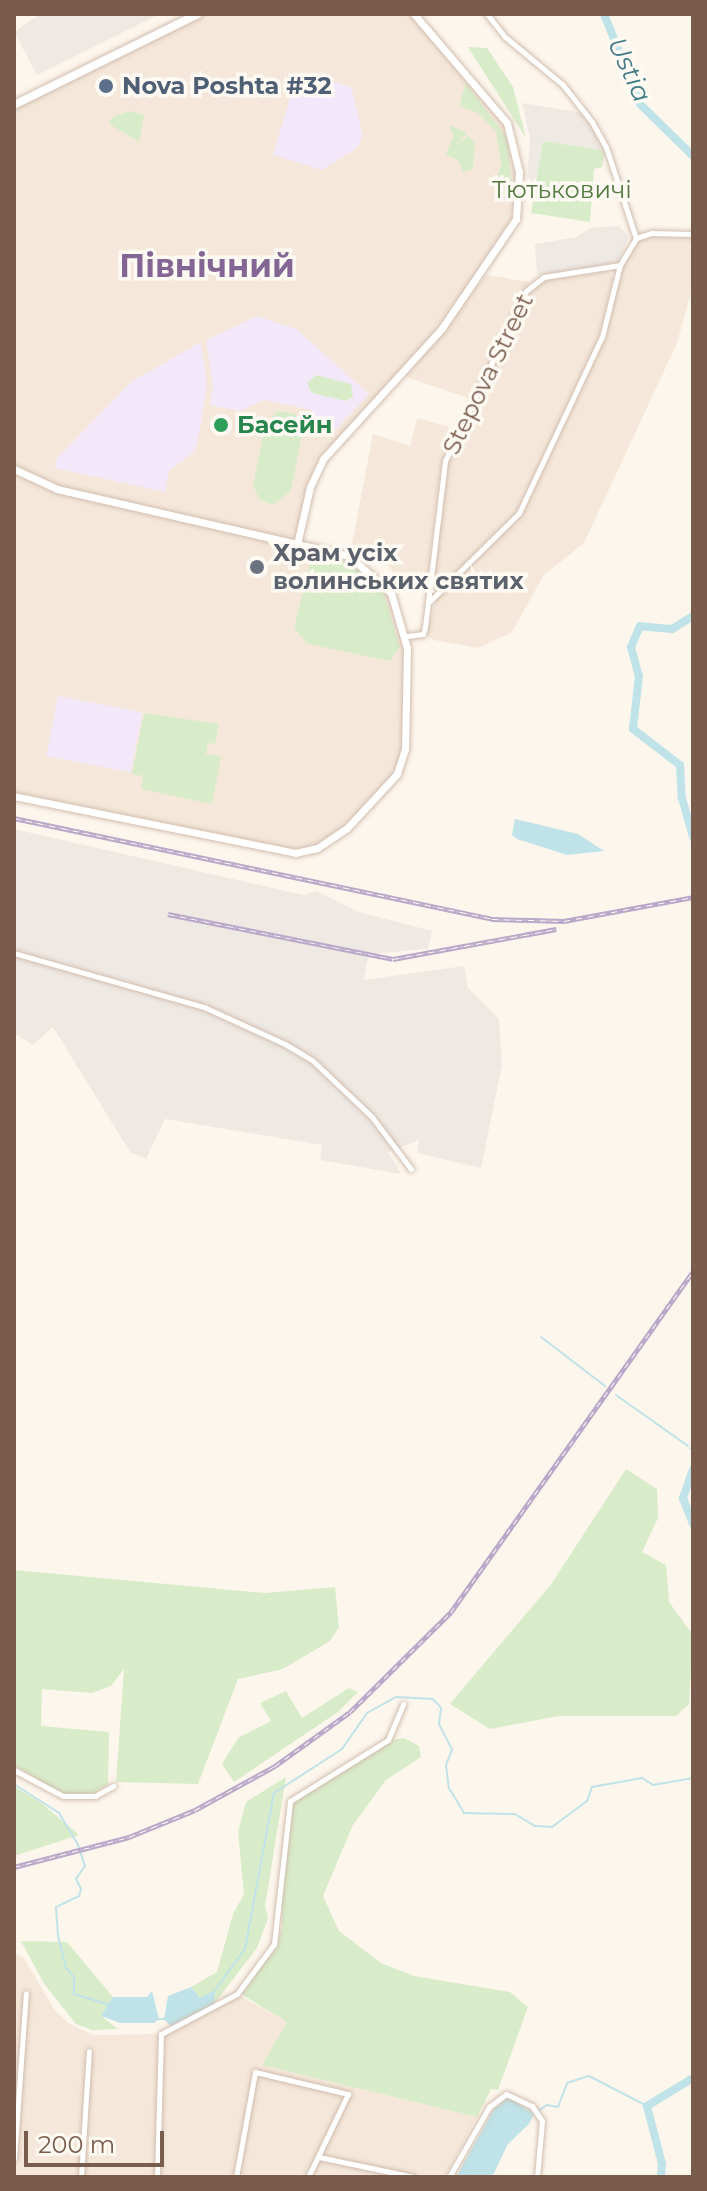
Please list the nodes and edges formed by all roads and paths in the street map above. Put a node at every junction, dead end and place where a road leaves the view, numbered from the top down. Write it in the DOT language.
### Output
graph roads {
  1 [pos="198,14"];
  2 [pos="414,14"];
  3 [pos="487,14"];
  4 [pos="14,105"];
  5 [pos="693,234"];
  6 [pos="636,238"];
  7 [pos="620,265"];
  8 [pos="14,469"];
  9 [pos="298,540"];
  10 [pos="428,603"];
  11 [pos="407,636"];
  12 [pos="14,796"];
  13 [pos="14,953"];
  14 [pos="411,1169"];
  15 [pos="403,1704"];
  16 [pos="14,1770"];
  17 [pos="113,1786"];
  18 [pos="26,1993"];
  19 [pos="89,2051"];
  20 [pos="319,2157"];
  21 [pos="14,2159"];
  22 [pos="81,2177"];
  23 [pos="157,2177"];
  24 [pos="236,2177"];
  25 [pos="308,2177"];
  26 [pos="414,2177"];
  27 [pos="449,2177"];
  28 [pos="537,2177"];
  1 -- 4 [label="main road"];
  2 -- 9 [label="street"];
  3 -- 6 [label="street"];
  5 -- 6 [label="street"];
  6 -- 7 [label="street"];
  7 -- 10 [label="street"];
  7 -- 10 [label="street, Stepova Street"];
  8 -- 9 [label="street"];
  9 -- 11 [label="street"];
  10 -- 11 [label="street, Stepova Street"];
  11 -- 12 [label="street"];
  13 -- 14 [label="street"];
  15 -- 23 [label="street"];
  16 -- 17 [label="street"];
  18 -- 21 [label="street"];
  19 -- 22 [label="street"];
  20 -- 24 [label="street"];
  20 -- 25 [label="street"];
  20 -- 26 [label="street"];
  27 -- 28 [label="street"];
}
